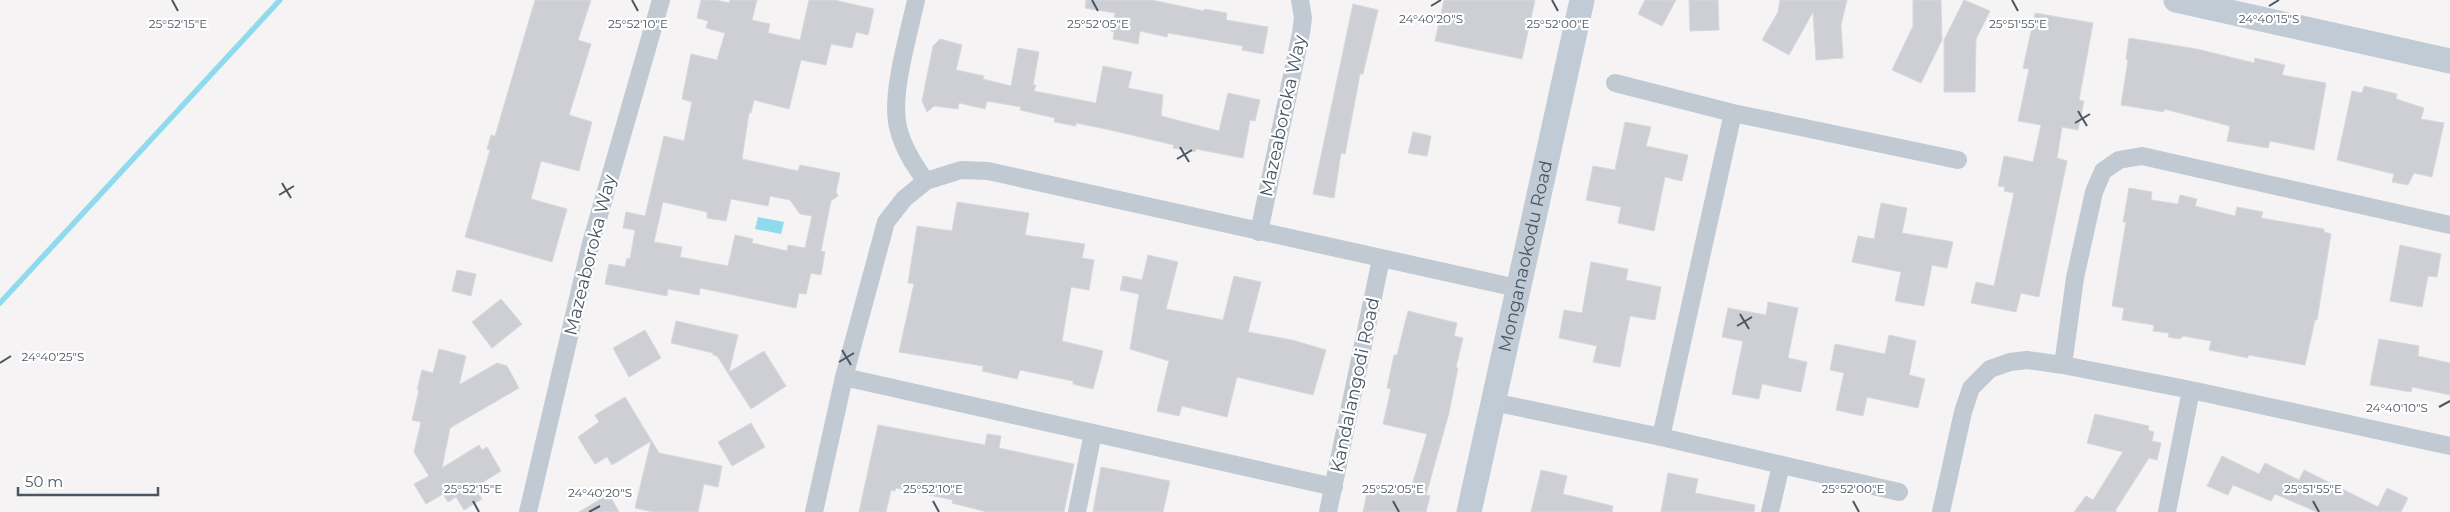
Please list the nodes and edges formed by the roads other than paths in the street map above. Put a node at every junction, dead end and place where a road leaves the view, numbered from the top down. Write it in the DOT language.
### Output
graph roads {
  1 [pos="661,0"];
  2 [pos="916,0"];
  3 [pos="1300,0"];
  4 [pos="1582,0"];
  5 [pos="2176,0"];
  6 [pos="2450,61"];
  7 [pos="1614,83"];
  8 [pos="1733,113"];
  9 [pos="1958,160"];
  10 [pos="926,181"];
  11 [pos="2450,224"];
  12 [pos="1259,232"];
  13 [pos="1381,259"];
  14 [pos="1517,288"];
  15 [pos="2063,365"];
  16 [pos="844,377"];
  17 [pos="2191,390"];
  18 [pos="1493,402"];
  19 [pos="1093,433"];
  20 [pos="1661,438"];
  21 [pos="2450,446"];
  22 [pos="1781,466"];
  23 [pos="1334,487"];
  24 [pos="1899,492"];
  25 [pos="528,512"];
  26 [pos="814,512"];
  27 [pos="1077,512"];
  28 [pos="1328,512"];
  29 [pos="1469,512"];
  30 [pos="1770,512"];
  31 [pos="1941,512"];
  32 [pos="2167,512"];
  1 -- 25 [label="street, Mazeaboroka Way"];
  2 -- 10 [label="street"];
  3 -- 12 [label="street, Mazeaboroka Way"];
  4 -- 14 [label="street, Monganaokodu Road"];
  5 -- 6 [label="street"];
  7 -- 8 [label="street"];
  8 -- 9 [label="street"];
  8 -- 20 [label="street"];
  10 -- 12 [label="street"];
  10 -- 16 [label="street"];
  11 -- 15 [label="street"];
  12 -- 13 [label="street"];
  13 -- 14 [label="street"];
  13 -- 23 [label="street, Kandalangodi Road"];
  14 -- 18 [label="street, Monganaokodu Road"];
  15 -- 17 [label="street"];
  15 -- 31 [label="street"];
  16 -- 19 [label="street"];
  16 -- 26 [label="street"];
  17 -- 21 [label="street"];
  17 -- 32 [label="street"];
  18 -- 20 [label="street"];
  18 -- 29 [label="street, Monganaokodu Road"];
  19 -- 23 [label="street"];
  19 -- 27 [label="street"];
  20 -- 22 [label="street"];
  22 -- 24 [label="street"];
  22 -- 30 [label="street"];
  23 -- 28 [label="street, Kandalangodi Road"];
}
